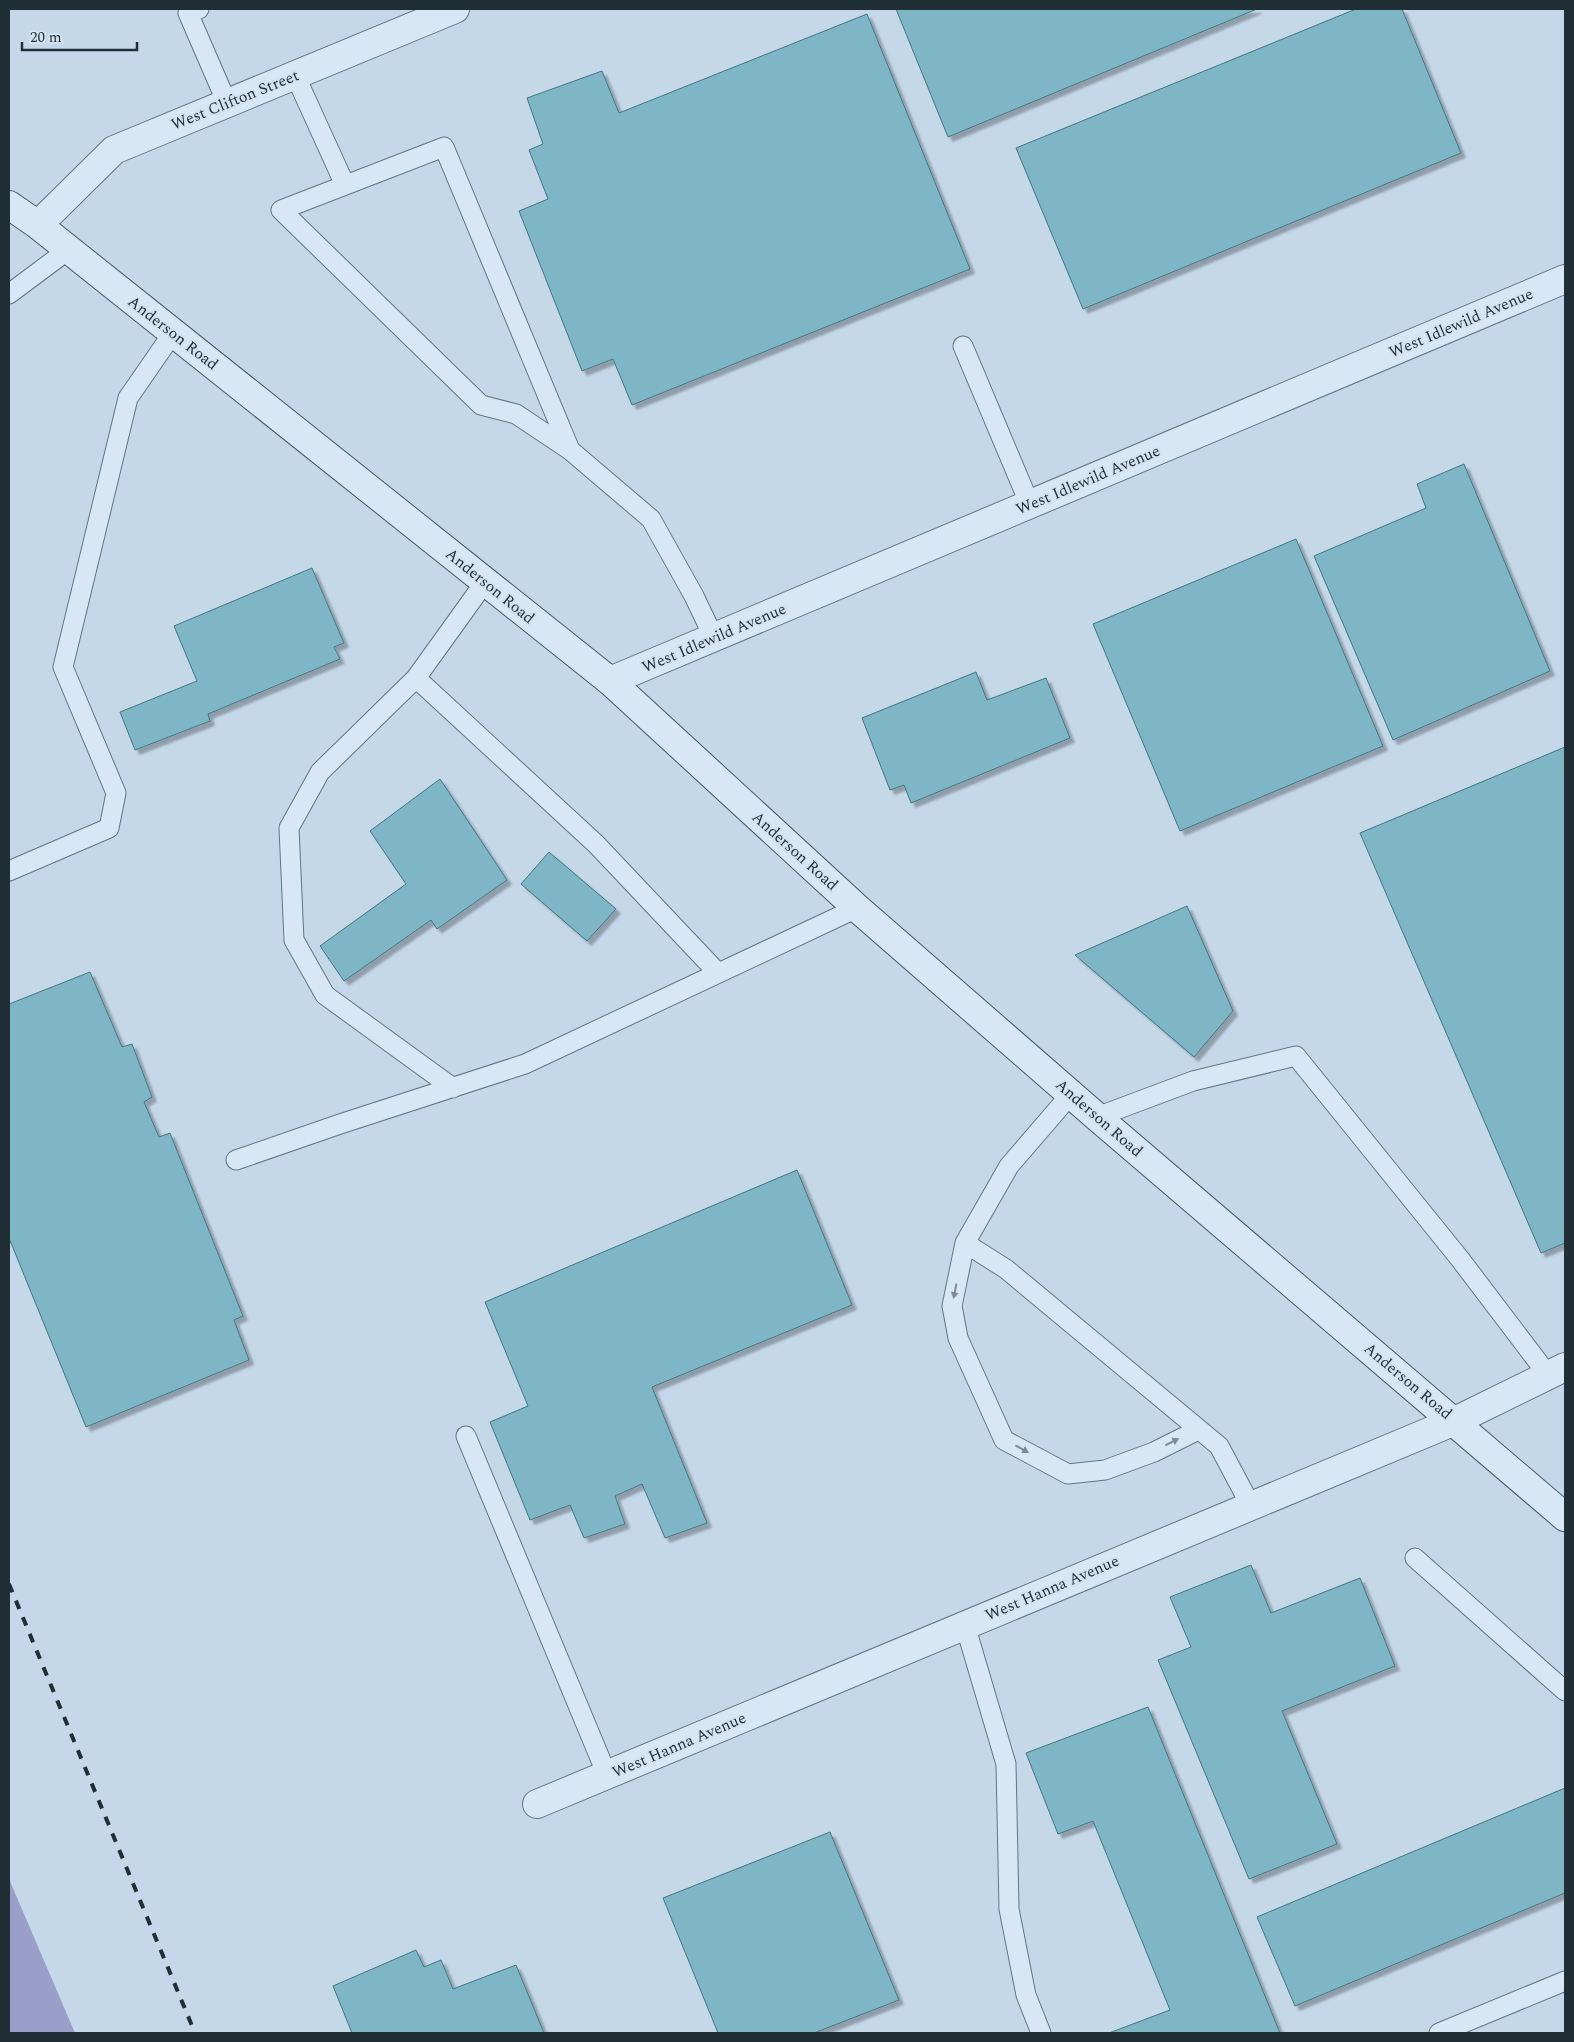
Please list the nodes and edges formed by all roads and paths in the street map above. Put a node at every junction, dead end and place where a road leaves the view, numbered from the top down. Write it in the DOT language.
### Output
graph roads {
  1 [pos="199,9"];
  2 [pos="455,9"];
  3 [pos="295,75"];
  4 [pos="227,103"];
  5 [pos="345,185"];
  6 [pos="9,206"];
  7 [pos="38,225"];
  8 [pos="68,250"];
  9 [pos="1565,279"];
  10 [pos="9,294"];
  11 [pos="172,333"];
  12 [pos="963,346"];
  13 [pos="570,450"];
  14 [pos="1030,505"];
  15 [pos="485,582"];
  16 [pos="714,638"];
  17 [pos="416,678"];
  18 [pos="610,681"];
  19 [pos="9,871"];
  20 [pos="857,908"];
  21 [pos="718,973"];
  22 [pos="453,1088"];
  23 [pos="1071,1094"];
  24 [pos="1097,1117"];
  25 [pos="236,1160"];
  26 [pos="965,1243"];
  27 [pos="1557,1371"];
  28 [pos="1455,1420"];
  29 [pos="1198,1430"];
  30 [pos="466,1436"];
  31 [pos="1251,1506"];
  32 [pos="1565,1517"];
  33 [pos="1414,1558"];
  34 [pos="965,1625"];
  35 [pos="1565,1691"];
  36 [pos="607,1775"];
  37 [pos="536,1804"];
  38 [pos="1565,1981"];
  39 [pos="1041,2033"];
  40 [pos="1439,2033"];
  1 -- 4 [label="lane"];
  2 -- 3 [label="street, West Clifton Street"];
  3 -- 4 [label="street, West Clifton Street"];
  3 -- 5 [label="lane"];
  4 -- 7 [label="street, West Clifton Street"];
  5 -- 13 [label="lane"];
  5 -- 13 [label="lane"];
  6 -- 7 [label="street, Anderson Road"];
  7 -- 8 [label="street, Anderson Road"];
  8 -- 10 [label="lane"];
  8 -- 11 [label="street, Anderson Road"];
  9 -- 14 [label="street, West Idlewild Avenue"];
  11 -- 15 [label="street, Anderson Road"];
  11 -- 19 [label="lane"];
  12 -- 14 [label="lane"];
  13 -- 16 [label="lane"];
  14 -- 16 [label="street, West Idlewild Avenue"];
  15 -- 17 [label="lane"];
  15 -- 18 [label="street, Anderson Road"];
  16 -- 18 [label="street, West Idlewild Avenue"];
  17 -- 21 [label="lane"];
  17 -- 22 [label="lane"];
  18 -- 20 [label="street, Anderson Road"];
  20 -- 21 [label="lane"];
  20 -- 23 [label="street, Anderson Road"];
  21 -- 22 [label="lane"];
  22 -- 25 [label="lane"];
  23 -- 24 [label="street, Anderson Road"];
  23 -- 26 [label="lane"];
  24 -- 27 [label="lane"];
  24 -- 28 [label="street, Anderson Road"];
  26 -- 29 [label="lane"];
  26 -- 29 [label="lane, one-way"];
  27 -- 28 [label="street, West Hanna Avenue"];
  28 -- 31 [label="street, West Hanna Avenue"];
  28 -- 32 [label="street, Anderson Road"];
  29 -- 31 [label="lane"];
  30 -- 36 [label="lane"];
  31 -- 34 [label="street, West Hanna Avenue"];
  33 -- 35 [label="lane"];
  34 -- 36 [label="street, West Hanna Avenue"];
  34 -- 39 [label="lane"];
  36 -- 37 [label="street, West Hanna Avenue"];
  38 -- 40 [label="lane"];
}
